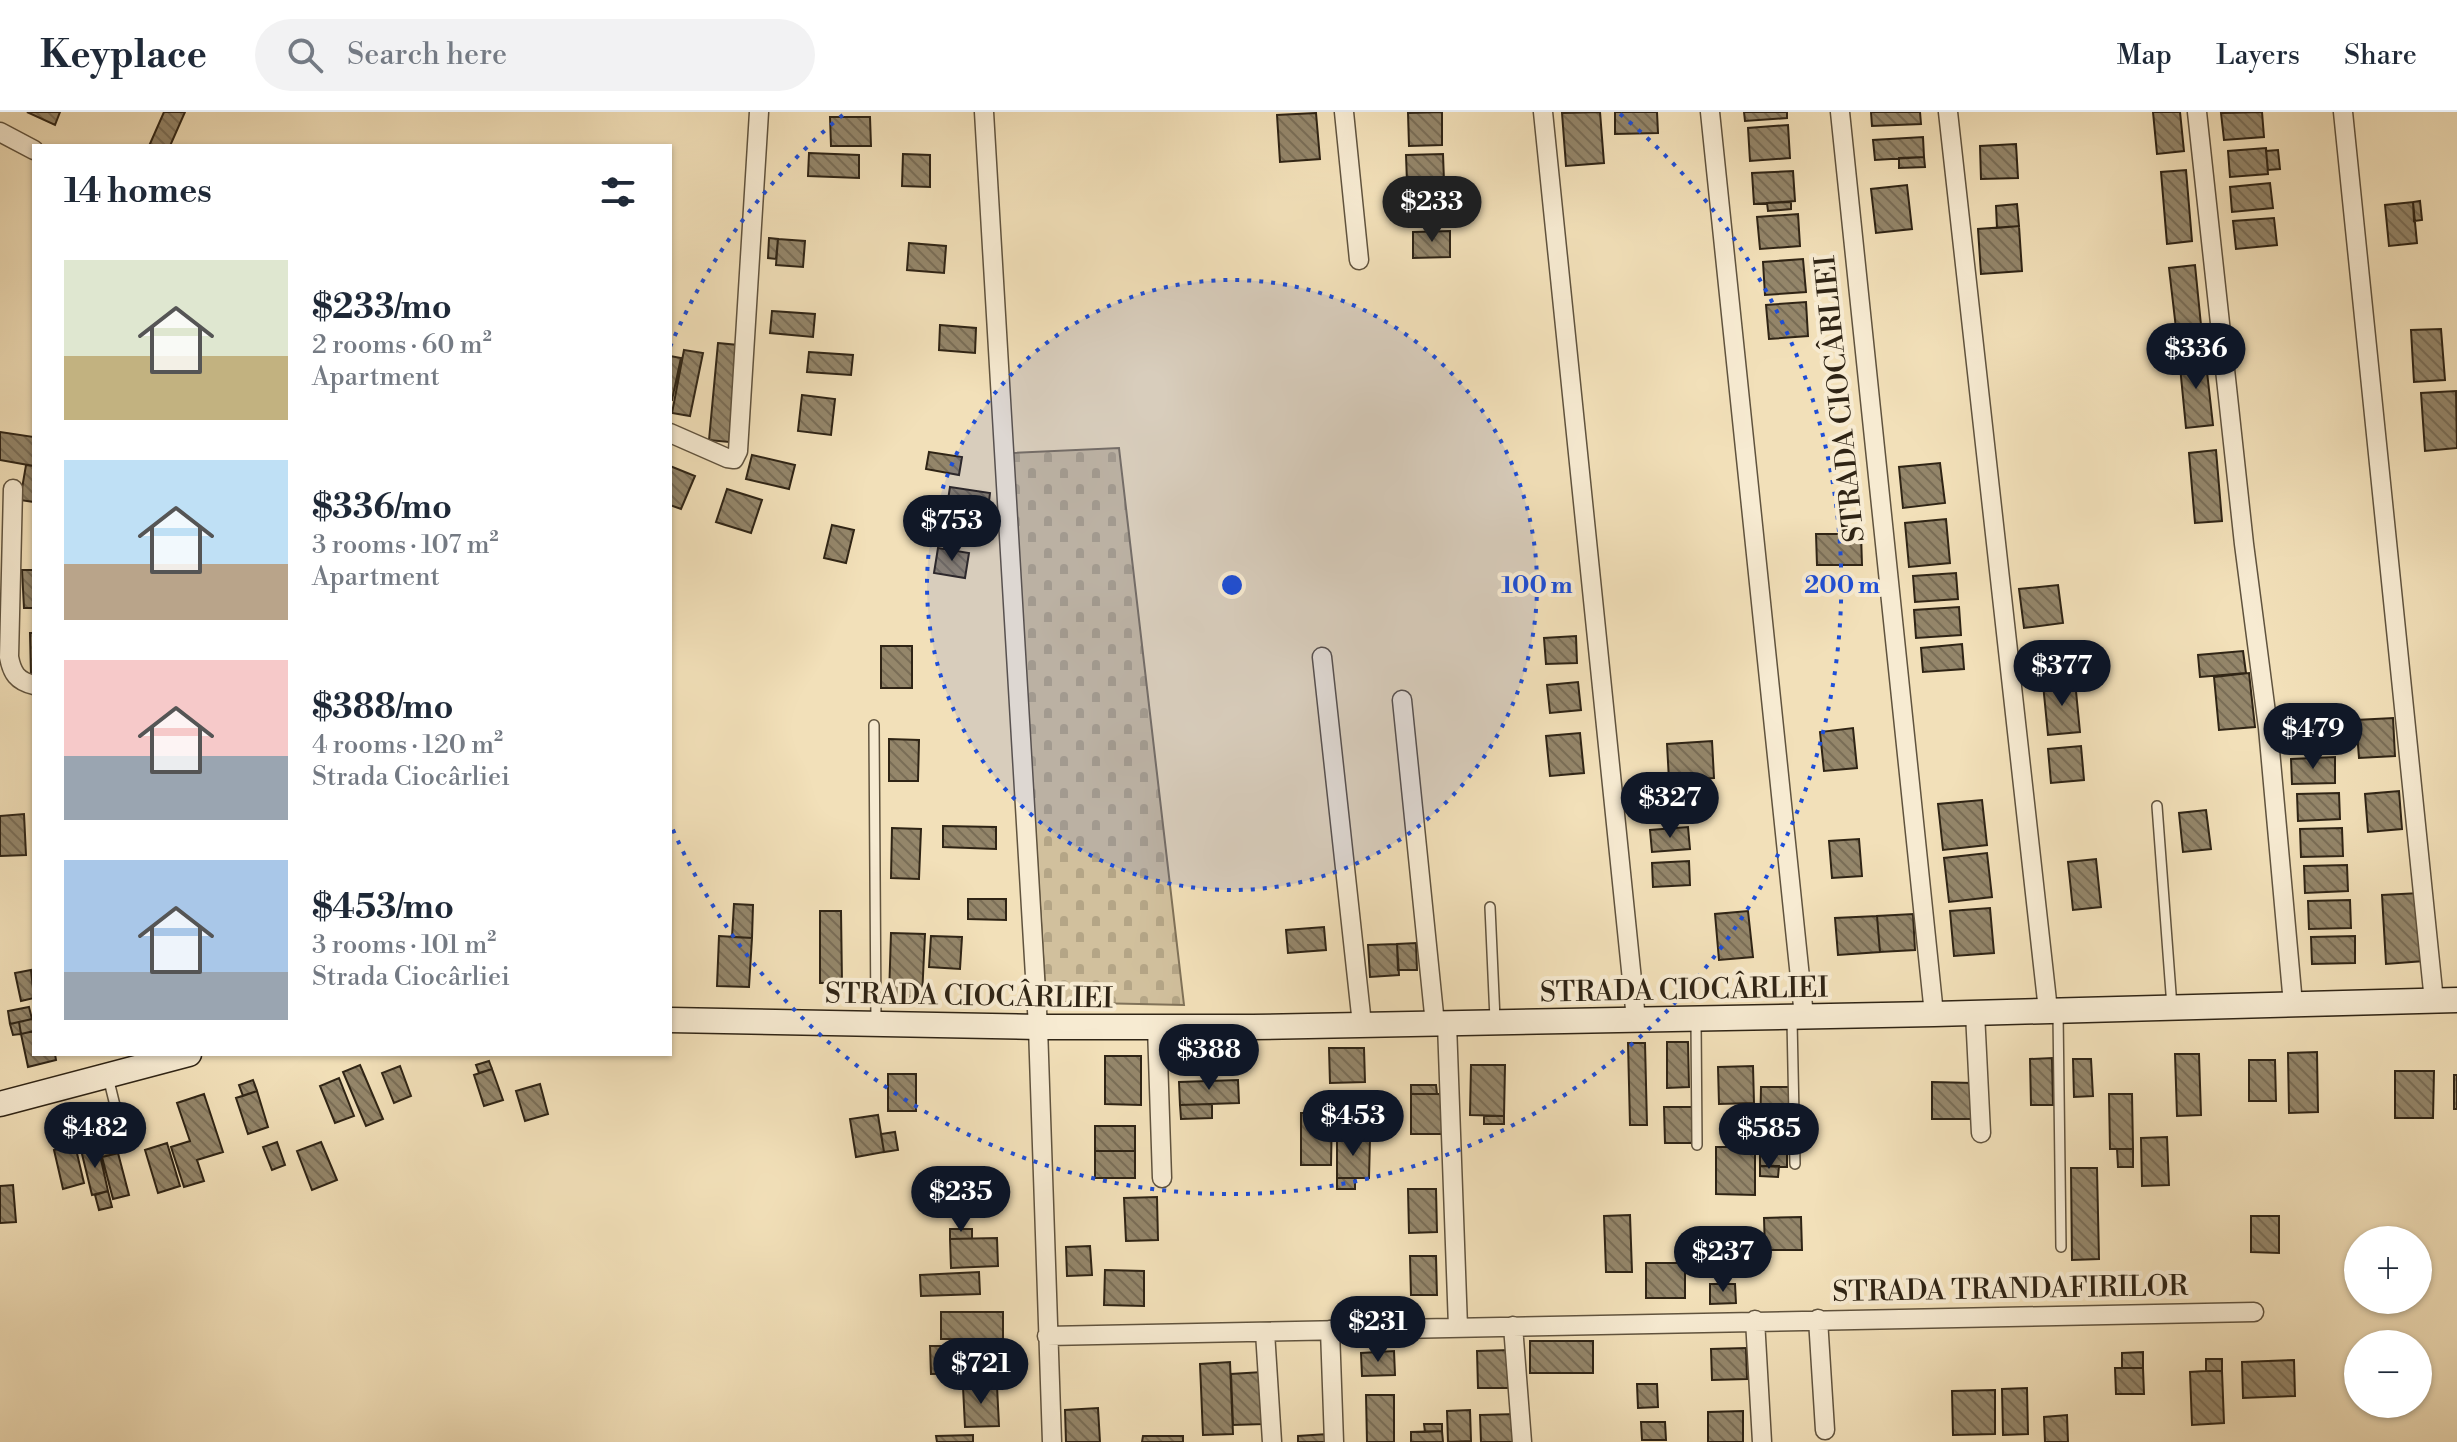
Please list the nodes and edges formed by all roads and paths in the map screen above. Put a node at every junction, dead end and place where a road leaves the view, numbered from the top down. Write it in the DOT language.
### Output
graph roads {
  1 [pos="759,112"];
  2 [pos="984,112"];
  3 [pos="1344,112"];
  4 [pos="1543,112"];
  5 [pos="1710,112"];
  6 [pos="1840,112"];
  7 [pos="1948,112"];
  8 [pos="2197,112"];
  9 [pos="2343,112"];
  10 [pos="0,132"];
  11 [pos="32,149"];
  12 [pos="1359,260"];
  13 [pos="672,434"];
  14 [pos="13,489"];
  15 [pos="1322,657"];
  16 [pos="32,684"];
  17 [pos="1402,700"];
  18 [pos="874,725"];
  19 [pos="2157,806"];
  20 [pos="1490,907"];
  21 [pos="2445,1000"];
  22 [pos="2293,1004"];
  23 [pos="2172,1007"];
  24 [pos="2053,1010"];
  25 [pos="1975,1013"];
  26 [pos="1934,1014"];
  27 [pos="1798,1016"];
  28 [pos="1696,1018"];
  29 [pos="1636,1019"];
  30 [pos="672,1020"];
  31 [pos="1496,1023"];
  32 [pos="876,1024"];
  33 [pos="1362,1024"];
  34 [pos="1441,1024"];
  35 [pos="1038,1027"];
  36 [pos="1157,1027"];
  37 [pos="181,1056"];
  38 [pos="107,1074"];
  39 [pos="0,1104"];
  40 [pos="1981,1133"];
  41 [pos="1697,1145"];
  42 [pos="125,1146"];
  43 [pos="1795,1164"];
  44 [pos="1162,1178"];
  45 [pos="2061,1247"];
  46 [pos="2254,1312"];
  47 [pos="1818,1319"];
  48 [pos="1755,1320"];
  49 [pos="1513,1326"];
  50 [pos="1458,1327"];
  51 [pos="1330,1330"];
  52 [pos="1265,1332"];
  53 [pos="1047,1336"];
  54 [pos="1825,1430"];
  55 [pos="1052,1442"];
  56 [pos="1272,1442"];
  57 [pos="1334,1442"];
  58 [pos="1522,1442"];
  59 [pos="1762,1442"];
  1 -- 13 [label="street"];
  2 -- 35 [label="street"];
  3 -- 12 [label="street"];
  4 -- 29 [label="street"];
  5 -- 27 [label="street"];
  6 -- 26 [label="street, STRADA CIOCÂRLIEI"];
  7 -- 24 [label="street"];
  8 -- 22 [label="street"];
  9 -- 21 [label="street"];
  10 -- 11 [label="street"];
  14 -- 16 [label="street"];
  15 -- 33 [label="street"];
  17 -- 34 [label="street"];
  18 -- 32 [label="lane"];
  19 -- 23 [label="lane"];
  20 -- 31 [label="lane"];
  21 -- 22 [label="street, STRADA CIOCÂRLIEI"];
  22 -- 23 [label="street, STRADA CIOCÂRLIEI"];
  23 -- 24 [label="street, STRADA CIOCÂRLIEI"];
  24 -- 25 [label="street, STRADA CIOCÂRLIEI"];
  24 -- 45 [label="lane"];
  25 -- 26 [label="street, STRADA CIOCÂRLIEI"];
  25 -- 40 [label="street"];
  26 -- 27 [label="street, STRADA CIOCÂRLIEI"];
  27 -- 28 [label="street, STRADA CIOCÂRLIEI"];
  27 -- 43 [label="lane"];
  28 -- 29 [label="street, STRADA CIOCÂRLIEI"];
  28 -- 41 [label="lane"];
  29 -- 31 [label="street, STRADA CIOCÂRLIEI"];
  30 -- 32 [label="street, STRADA CIOCÂRLIEI"];
  31 -- 34 [label="street, STRADA CIOCÂRLIEI"];
  32 -- 35 [label="street, STRADA CIOCÂRLIEI"];
  33 -- 34 [label="street, STRADA CIOCÂRLIEI"];
  33 -- 36 [label="street, STRADA CIOCÂRLIEI"];
  34 -- 50 [label="street"];
  35 -- 36 [label="street, STRADA CIOCÂRLIEI"];
  35 -- 53 [label="street"];
  36 -- 44 [label="street"];
  37 -- 38 [label="street"];
  38 -- 39 [label="street"];
  38 -- 42 [label="lane"];
  46 -- 47 [label="street, STRADA TRANDAFIRILOR"];
  47 -- 48 [label="street, STRADA TRANDAFIRILOR"];
  47 -- 54 [label="street"];
  48 -- 49 [label="street, STRADA TRANDAFIRILOR"];
  48 -- 59 [label="street"];
  49 -- 50 [label="street, STRADA TRANDAFIRILOR"];
  49 -- 58 [label="street"];
  50 -- 51 [label="street, STRADA TRANDAFIRILOR"];
  51 -- 52 [label="street, STRADA TRANDAFIRILOR"];
  51 -- 57 [label="street"];
  52 -- 53 [label="street, STRADA TRANDAFIRILOR"];
  52 -- 56 [label="street"];
  53 -- 55 [label="street"];
}
